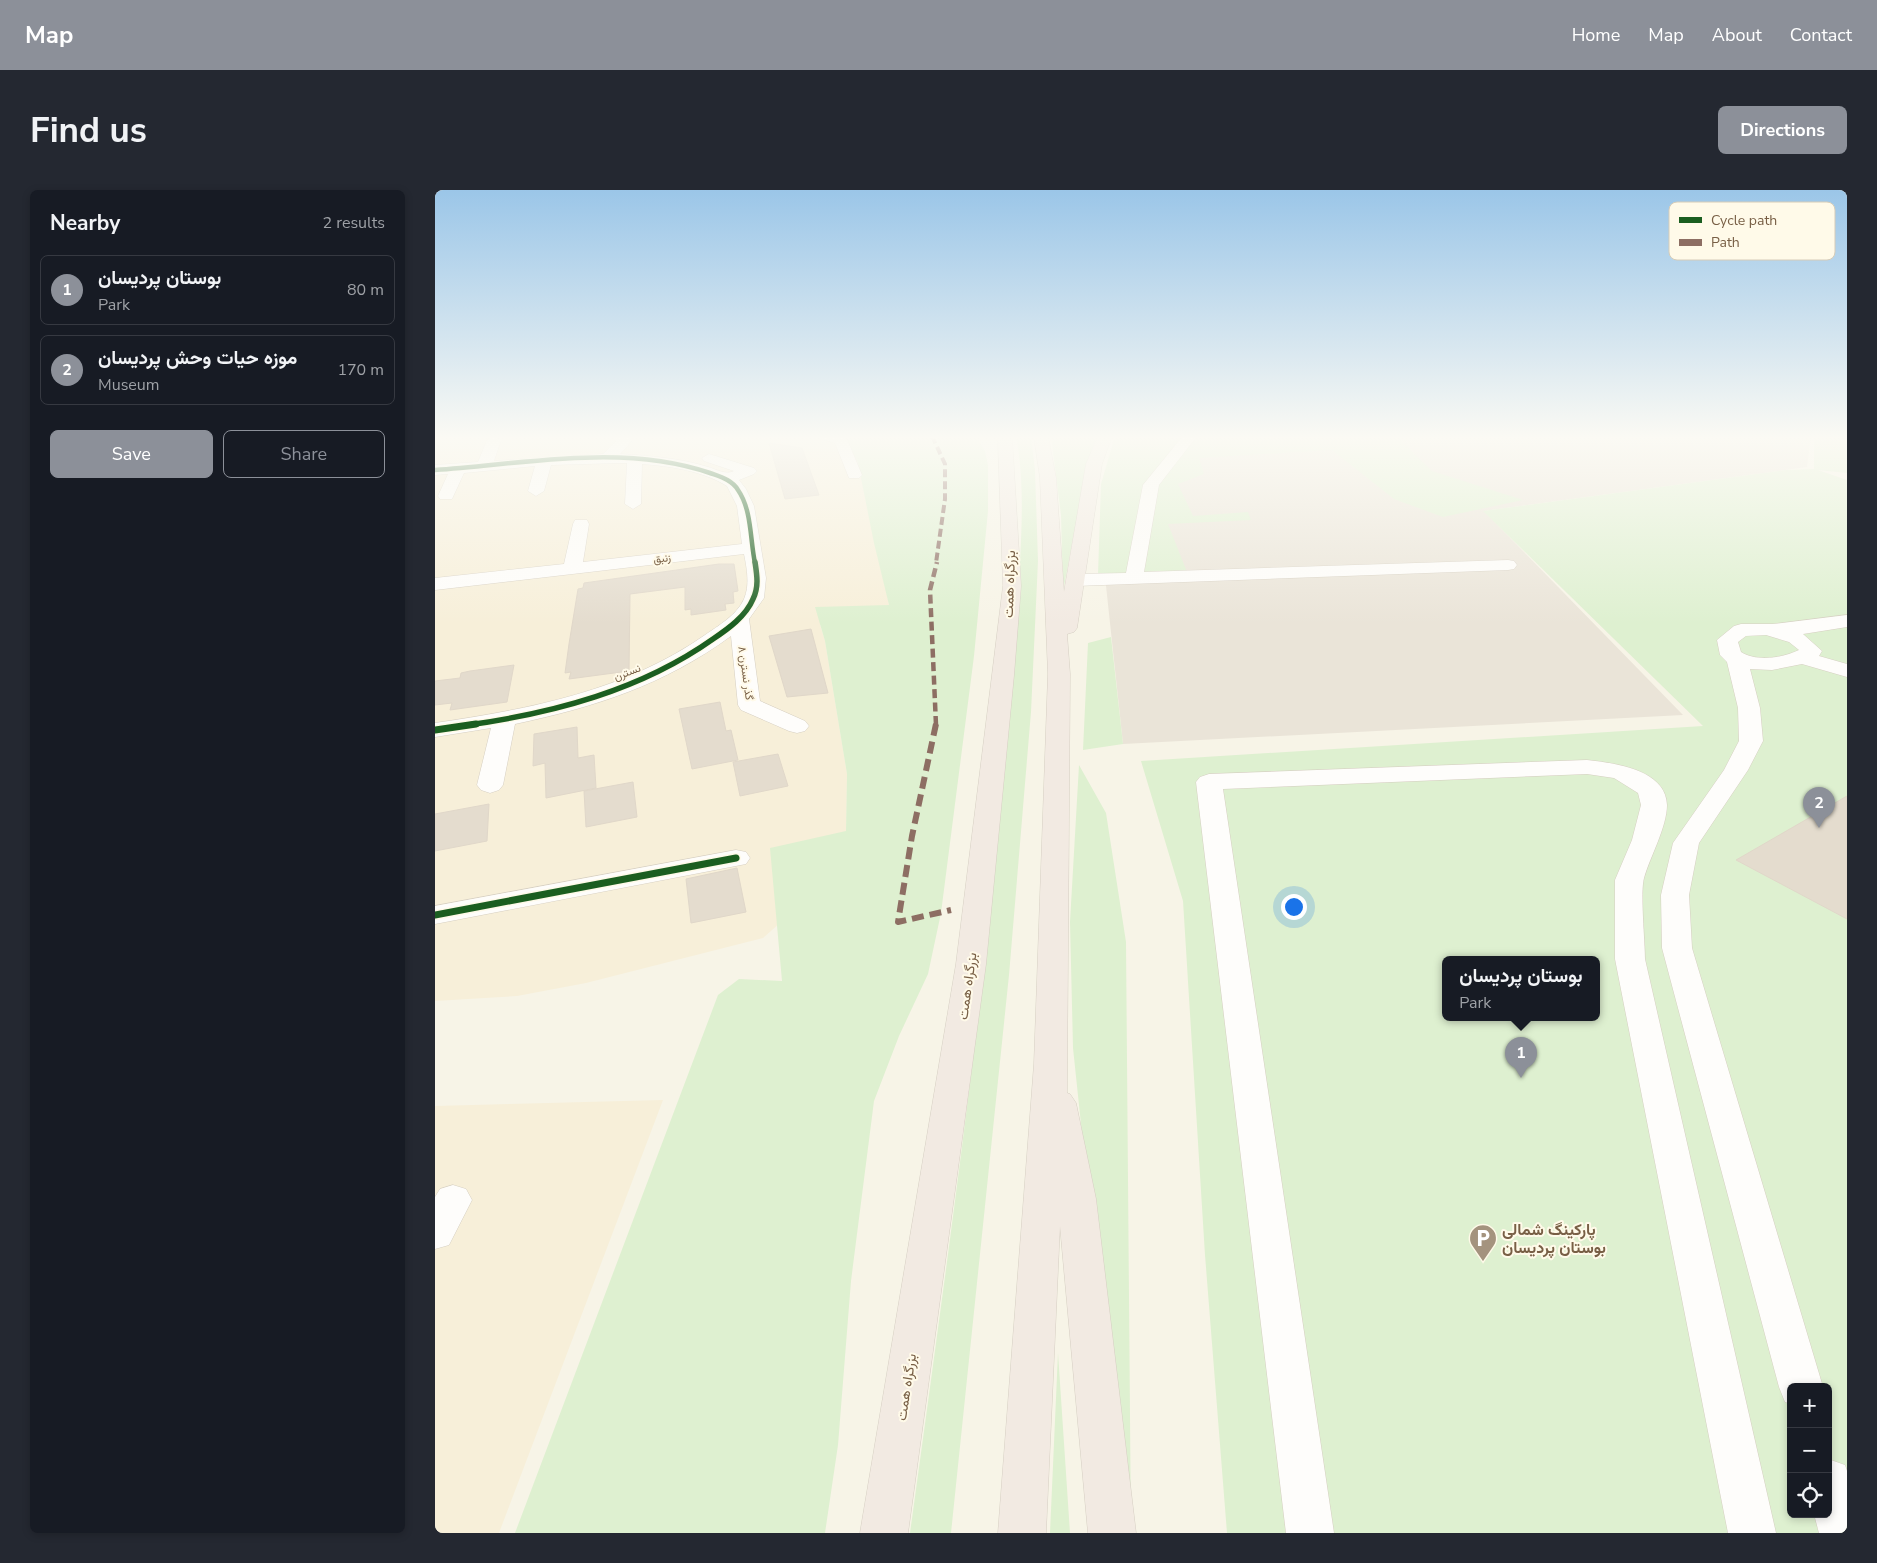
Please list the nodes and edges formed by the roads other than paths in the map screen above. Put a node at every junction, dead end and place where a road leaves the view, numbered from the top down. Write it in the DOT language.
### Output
graph roads {
  1 [pos="633,499"];
  2 [pos="744,499"];
  3 [pos="1009,499"];
  4 [pos="1048,499"];
  5 [pos="1088,499"];
  6 [pos="1149,499"];
  7 [pos="633,504"];
  8 [pos="581,524"];
  9 [pos="752,548"];
  10 [pos="1508,565"];
  11 [pos="572,568"];
  12 [pos="1134,578"];
  13 [pos="1076,580"];
  14 [pos="435,584"];
  15 [pos="739,619"];
  16 [pos="1847,621"];
  17 [pos="1847,625"];
  18 [pos="1767,629"];
  19 [pos="1806,656"];
  20 [pos="1737,660"];
  21 [pos="1847,671"];
  22 [pos="1059,674"];
  23 [pos="504,721"];
  24 [pos="797,726"];
  25 [pos="435,730"];
  26 [pos="490,785"];
  27 [pos="736,858"];
  28 [pos="435,915"];
  29 [pos="1051,1064"];
  30 [pos="453,1200"];
  31 [pos="435,1234"];
  32 [pos="1800,1383"];
  33 [pos="1832,1496"];
  34 [pos="884,1533"];
  35 [pos="1022,1533"];
  36 [pos="1112,1533"];
  37 [pos="1310,1533"];
  38 [pos="1752,1533"];
  39 [pos="1843,1533"];
  1 -- 7 [label="street"];
  2 -- 9 [label="street, نسترن"];
  3 -- 34 [label="highway, بزرگراه همت"];
  4 -- 22 [label="highway"];
  5 -- 13 [label="highway"];
  6 -- 12 [label="street"];
  8 -- 11 [label="street"];
  9 -- 11 [label="street, زنبق"];
  9 -- 15 [label="street, نسترن"];
  10 -- 12 [label="street"];
  11 -- 14 [label="street, زنبق"];
  12 -- 13 [label="street"];
  13 -- 22 [label="highway"];
  15 -- 23 [label="street, نسترن"];
  15 -- 24 [label="street, گذر نسترن ۸"];
  16 -- 18 [label="street"];
  17 -- 19 [label="street"];
  18 -- 19 [label="street"];
  18 -- 20 [label="street"];
  19 -- 20 [label="street"];
  19 -- 21 [label="street"];
  20 -- 32 [label="street"];
  22 -- 29 [label="highway"];
  23 -- 25 [label="street, نسترن"];
  23 -- 26 [label="street"];
  27 -- 28 [label="street"];
  29 -- 35 [label="highway"];
  29 -- 36 [label="highway"];
  30 -- 31 [label="street"];
  33 -- 39 [label="street"];
  37 -- 38 [label="street"];
}
